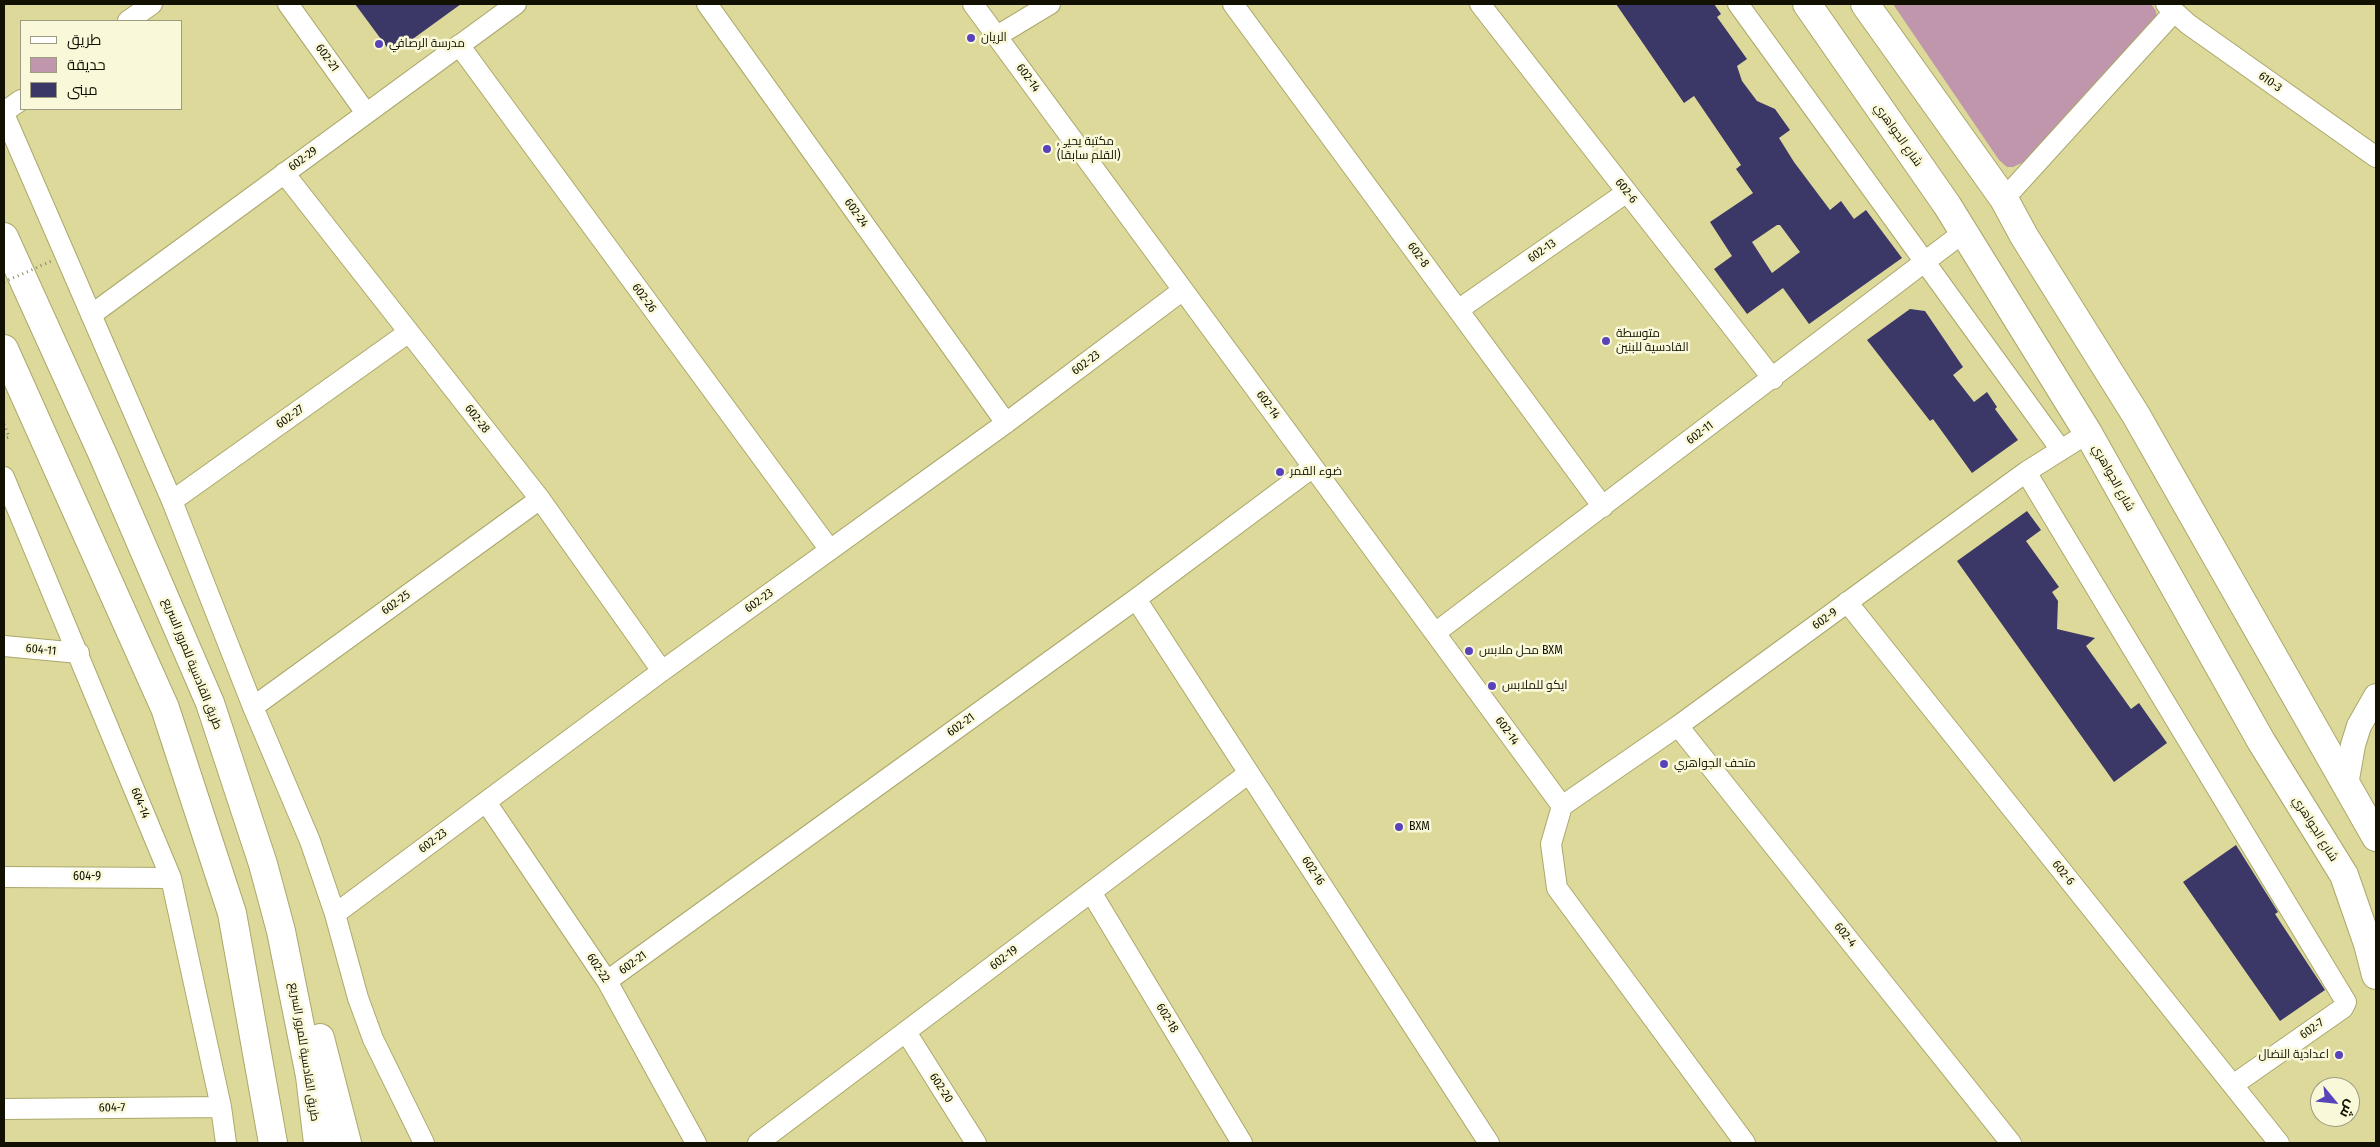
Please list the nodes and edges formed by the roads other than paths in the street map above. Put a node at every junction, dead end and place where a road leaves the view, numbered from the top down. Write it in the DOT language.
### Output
graph roads {
  1 [pos="152,4"];
  2 [pos="288,4"];
  3 [pos="516,4"];
  4 [pos="706,4"];
  5 [pos="973,4"];
  6 [pos="1050,4"];
  7 [pos="1233,4"];
  8 [pos="1480,4"];
  9 [pos="1738,4"];
  10 [pos="1807,4"];
  11 [pos="1865,4"];
  12 [pos="2170,8"];
  13 [pos="129,20"];
  14 [pos="997,36"];
  15 [pos="459,45"];
  16 [pos="20,101"];
  17 [pos="4,113"];
  18 [pos="366,113"];
  19 [pos="2376,156"];
  20 [pos="284,173"];
  21 [pos="1627,192"];
  22 [pos="2004,199"];
  23 [pos="1964,232"];
  24 [pos="4,237"];
  25 [pos="1924,262"];
  26 [pos="1183,290"];
  27 [pos="1458,310"];
  28 [pos="91,315"];
  29 [pos="408,332"];
  30 [pos="4,349"];
  31 [pos="1773,379"];
  32 [pos="1006,423"];
  33 [pos="2088,432"];
  34 [pos="2061,450"];
  35 [pos="1313,467"];
  36 [pos="2026,472"];
  37 [pos="4,477"];
  38 [pos="540,499"];
  39 [pos="172,501"];
  40 [pos="1603,507"];
  41 [pos="830,550"];
  42 [pos="1136,599"];
  43 [pos="1847,602"];
  44 [pos="1435,633"];
  45 [pos="4,646"];
  46 [pos="79,654"];
  47 [pos="662,671"];
  48 [pos="253,707"];
  49 [pos="2373,707"];
  50 [pos="1678,726"];
  51 [pos="1250,773"];
  52 [pos="2346,785"];
  53 [pos="486,802"];
  54 [pos="1562,806"];
  55 [pos="2375,836"];
  56 [pos="2344,875"];
  57 [pos="4,876"];
  58 [pos="171,878"];
  59 [pos="1091,892"];
  60 [pos="335,914"];
  61 [pos="2376,932"];
  62 [pos="2376,975"];
  63 [pos="607,981"];
  64 [pos="296,1000"];
  65 [pos="906,1032"];
  66 [pos="2233,1085"];
  67 [pos="221,1107"];
  68 [pos="4,1109"];
  69 [pos="226,1143"];
  70 [pos="273,1143"];
  71 [pos="318,1143"];
  72 [pos="347,1143"];
  73 [pos="424,1143"];
  74 [pos="696,1143"];
  75 [pos="758,1143"];
  76 [pos="976,1143"];
  77 [pos="1242,1143"];
  78 [pos="1489,1143"];
  79 [pos="1745,1143"];
  80 [pos="2011,1143"];
  81 [pos="2279,1143"];
  1 -- 13 [label="street"];
  2 -- 18 [label="street, 602-21"];
  3 -- 15 [label="street, 602-29"];
  4 -- 32 [label="street, 602-24"];
  5 -- 14 [label="street, 602-14"];
  6 -- 14 [label="street"];
  7 -- 27 [label="street, 602-8"];
  8 -- 21 [label="street, 602-6"];
  9 -- 25 [label="street"];
  10 -- 23 [label="main road, شارع الجواهري"];
  11 -- 22 [label="main road"];
  12 -- 19 [label="street, 610-3"];
  12 -- 22 [label="street"];
  14 -- 26 [label="street, 602-14"];
  15 -- 18 [label="street, 602-29"];
  15 -- 41 [label="street, 602-26"];
  16 -- 17 [label="street"];
  17 -- 28 [label="street"];
  18 -- 20 [label="street, 602-29"];
  20 -- 28 [label="street, 602-29"];
  20 -- 29 [label="street, 602-28"];
  21 -- 27 [label="street, 602-13"];
  21 -- 31 [label="street, 602-6"];
  22 -- 52 [label="main road"];
  23 -- 25 [label="street, 602-11"];
  23 -- 33 [label="main road, شارع الجواهري"];
  24 -- 64 [label="main road, طريق القادسية للمرور السريع"];
  25 -- 31 [label="street, 602-11"];
  25 -- 34 [label="street"];
  26 -- 32 [label="street, 602-23"];
  26 -- 35 [label="street, 602-14"];
  27 -- 40 [label="street, 602-8"];
  28 -- 39 [label="street"];
  29 -- 38 [label="street, 602-28"];
  29 -- 39 [label="street, 602-27"];
  30 -- 70 [label="main road"];
  31 -- 40 [label="street, 602-11"];
  32 -- 41 [label="street, 602-23"];
  33 -- 34 [label="street, 602-9"];
  33 -- 56 [label="main road, شارع الجواهري"];
  34 -- 36 [label="street, 602-9"];
  35 -- 42 [label="street, 602-21"];
  35 -- 44 [label="street, 602-14"];
  36 -- 43 [label="street, 602-9"];
  36 -- 66 [label="street, 602-7"];
  37 -- 46 [label="street, 604-14"];
  38 -- 47 [label="street, 602-28"];
  38 -- 48 [label="street, 602-25"];
  39 -- 48 [label="street"];
  40 -- 44 [label="street, 602-11"];
  41 -- 47 [label="street, 602-23"];
  42 -- 51 [label="street, 602-16"];
  42 -- 63 [label="street, 602-21"];
  43 -- 50 [label="street, 602-9"];
  43 -- 66 [label="street, 602-6"];
  44 -- 54 [label="street, 602-14"];
  45 -- 46 [label="street, 604-11"];
  46 -- 58 [label="street, 604-14"];
  47 -- 53 [label="street, 602-23"];
  48 -- 60 [label="street"];
  49 -- 52 [label="street"];
  50 -- 54 [label="street, 602-9"];
  50 -- 80 [label="street, 602-4"];
  51 -- 59 [label="street, 602-19"];
  51 -- 78 [label="street, 602-16"];
  52 -- 55 [label="main road"];
  53 -- 60 [label="street, 602-23"];
  53 -- 63 [label="street, 602-22"];
  54 -- 79 [label="street"];
  56 -- 61 [label="main road"];
  56 -- 62 [label="main road, شارع الجواهري"];
  57 -- 58 [label="street, 604-9"];
  58 -- 67 [label="street, 604-14"];
  59 -- 65 [label="street, 602-19"];
  59 -- 77 [label="street, 602-18"];
  60 -- 73 [label="street"];
  63 -- 74 [label="street, 602-22"];
  64 -- 71 [label="main road, طريق القادسية للمرور السريع"];
  64 -- 72 [label="main road"];
  65 -- 75 [label="street, 602-19"];
  65 -- 76 [label="street, 602-20"];
  66 -- 81 [label="street, 602-6"];
  67 -- 68 [label="street, 604-7"];
  67 -- 69 [label="street, 604-14"];
}
